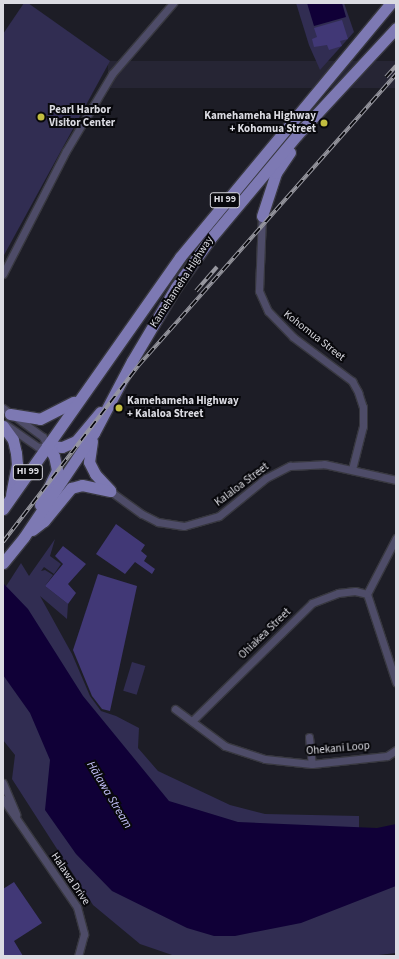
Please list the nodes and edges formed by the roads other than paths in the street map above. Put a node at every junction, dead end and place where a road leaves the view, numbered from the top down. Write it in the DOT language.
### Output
graph roads {
  1 [pos="173,3"];
  2 [pos="389,5"];
  3 [pos="396,28"];
  4 [pos="392,35"];
  5 [pos="297,135"];
  6 [pos="262,216"];
  7 [pos="3,274"];
  8 [pos="115,392"];
  9 [pos="76,401"];
  10 [pos="7,411"];
  11 [pos="3,423"];
  12 [pos="3,426"];
  13 [pos="94,433"];
  14 [pos="47,446"];
  15 [pos="352,469"];
  16 [pos="396,480"];
  17 [pos="110,490"];
  18 [pos="10,498"];
  19 [pos="3,509"];
  20 [pos="35,519"];
  21 [pos="24,537"];
  22 [pos="396,538"];
  23 [pos="3,563"];
  24 [pos="368,594"];
  25 [pos="396,682"];
  26 [pos="175,708"];
  27 [pos="192,721"];
  28 [pos="309,737"];
  29 [pos="396,750"];
  30 [pos="312,764"];
  31 [pos="3,783"];
  32 [pos="3,799"];
  33 [pos="18,820"];
  34 [pos="78,956"];
  1 -- 7 [label="street"];
  2 -- 9 [label="main road, Kamehameha Highway / HI 99"];
  3 -- 4 [label="main road, Kamehameha Highway / HI 99"];
  4 -- 5 [label="main road, Kamehameha Highway / HI 99"];
  5 -- 6 [label="main road"];
  5 -- 8 [label="main road, Kamehameha Highway / HI 99"];
  6 -- 15 [label="street, Kohomua Street"];
  8 -- 13 [label="main road, Kamehameha Highway / HI 99"];
  8 -- 14 [label="main road"];
  9 -- 10 [label="main road"];
  9 -- 14 [label="main road, Kamehameha Highway / HI 99"];
  10 -- 14 [label="street"];
  11 -- 14 [label="street"];
  12 -- 18 [label="main road"];
  13 -- 17 [label="main road"];
  13 -- 20 [label="main road, Kamehameha Highway / HI 99"];
  14 -- 18 [label="main road, Kamehameha Highway / HI 99"];
  14 -- 20 [label="main road"];
  15 -- 16 [label="street, Kalaloa Street"];
  15 -- 17 [label="street, Kalaloa Street"];
  17 -- 21 [label="main road"];
  18 -- 19 [label="main road, Kamehameha Highway / HI 99"];
  20 -- 21 [label="main road, Kamehameha Highway / HI 99"];
  21 -- 23 [label="main road, Kamehameha Highway / HI 99"];
  22 -- 24 [label="street"];
  24 -- 25 [label="street"];
  24 -- 27 [label="street, Ohiakea Street"];
  26 -- 27 [label="street, Ohekani Loop"];
  27 -- 30 [label="street, Ohekani Loop"];
  28 -- 30 [label="street"];
  29 -- 30 [label="street, Ohekani Loop"];
  31 -- 33 [label="street, Halawa Drive"];
  32 -- 33 [label="street, Halawa Drive"];
  33 -- 34 [label="street, Halawa Drive"];
}
